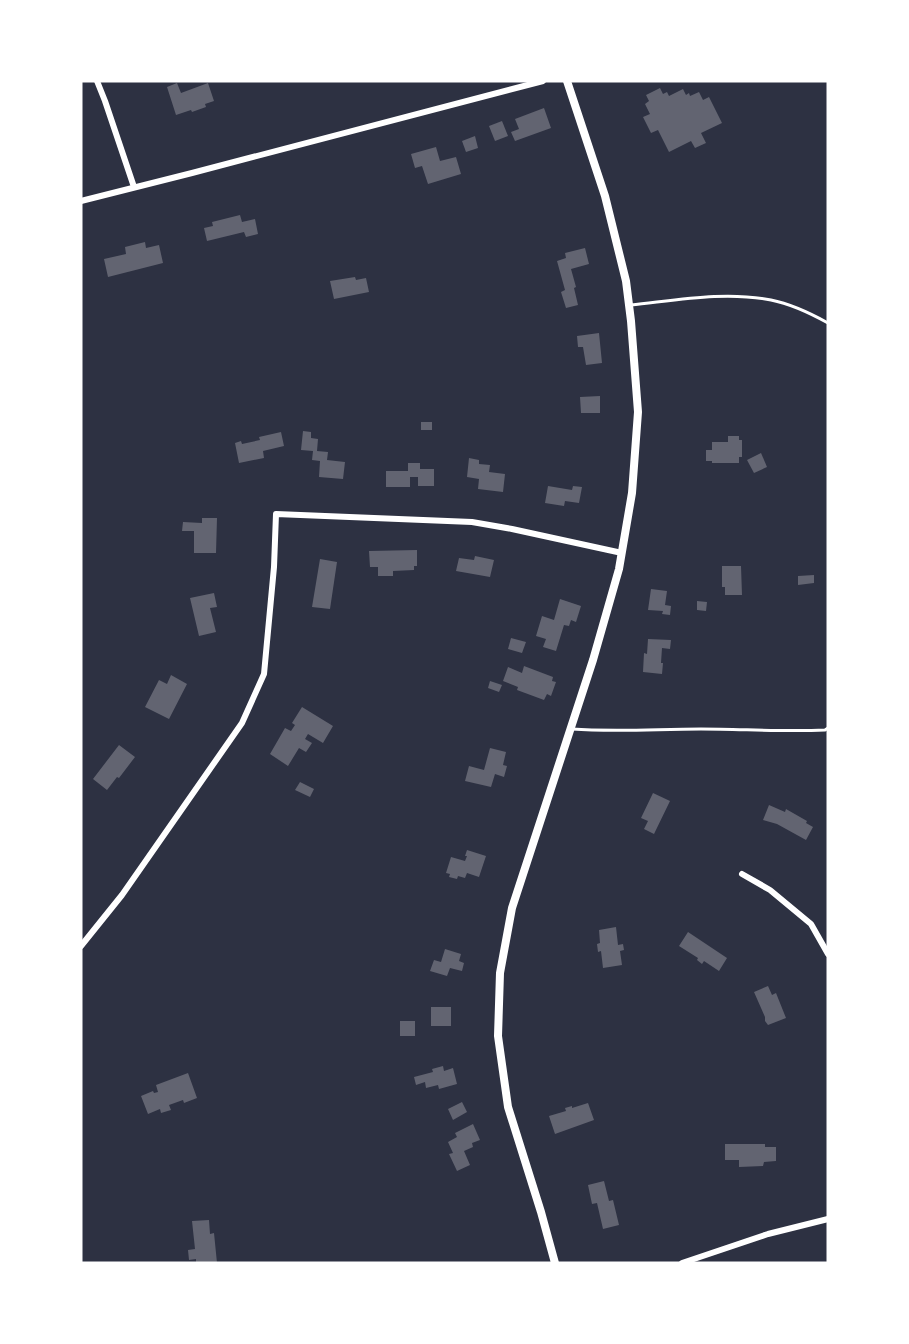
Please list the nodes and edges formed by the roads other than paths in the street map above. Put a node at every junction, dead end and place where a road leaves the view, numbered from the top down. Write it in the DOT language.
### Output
graph roads {
  1 [pos="97,81"];
  2 [pos="543,81"];
  3 [pos="567,81"];
  4 [pos="134,187"];
  5 [pos="81,201"];
  6 [pos="629,305"];
  7 [pos="828,323"];
  8 [pos="622,553"];
  9 [pos="828,728"];
  10 [pos="571,729"];
  11 [pos="742,874"];
  12 [pos="81,946"];
  13 [pos="828,954"];
  14 [pos="828,1219"];
  15 [pos="555,1263"];
  16 [pos="682,1263"];
  1 -- 4 [label="street"];
  2 -- 4 [label="street"];
  3 -- 6 [label="main road"];
  4 -- 5 [label="street"];
  6 -- 7 [label="lane"];
  6 -- 8 [label="main road"];
  8 -- 10 [label="main road"];
  8 -- 12 [label="street"];
  9 -- 10 [label="lane"];
  10 -- 15 [label="main road"];
  11 -- 13 [label="street"];
  14 -- 16 [label="street"];
}
